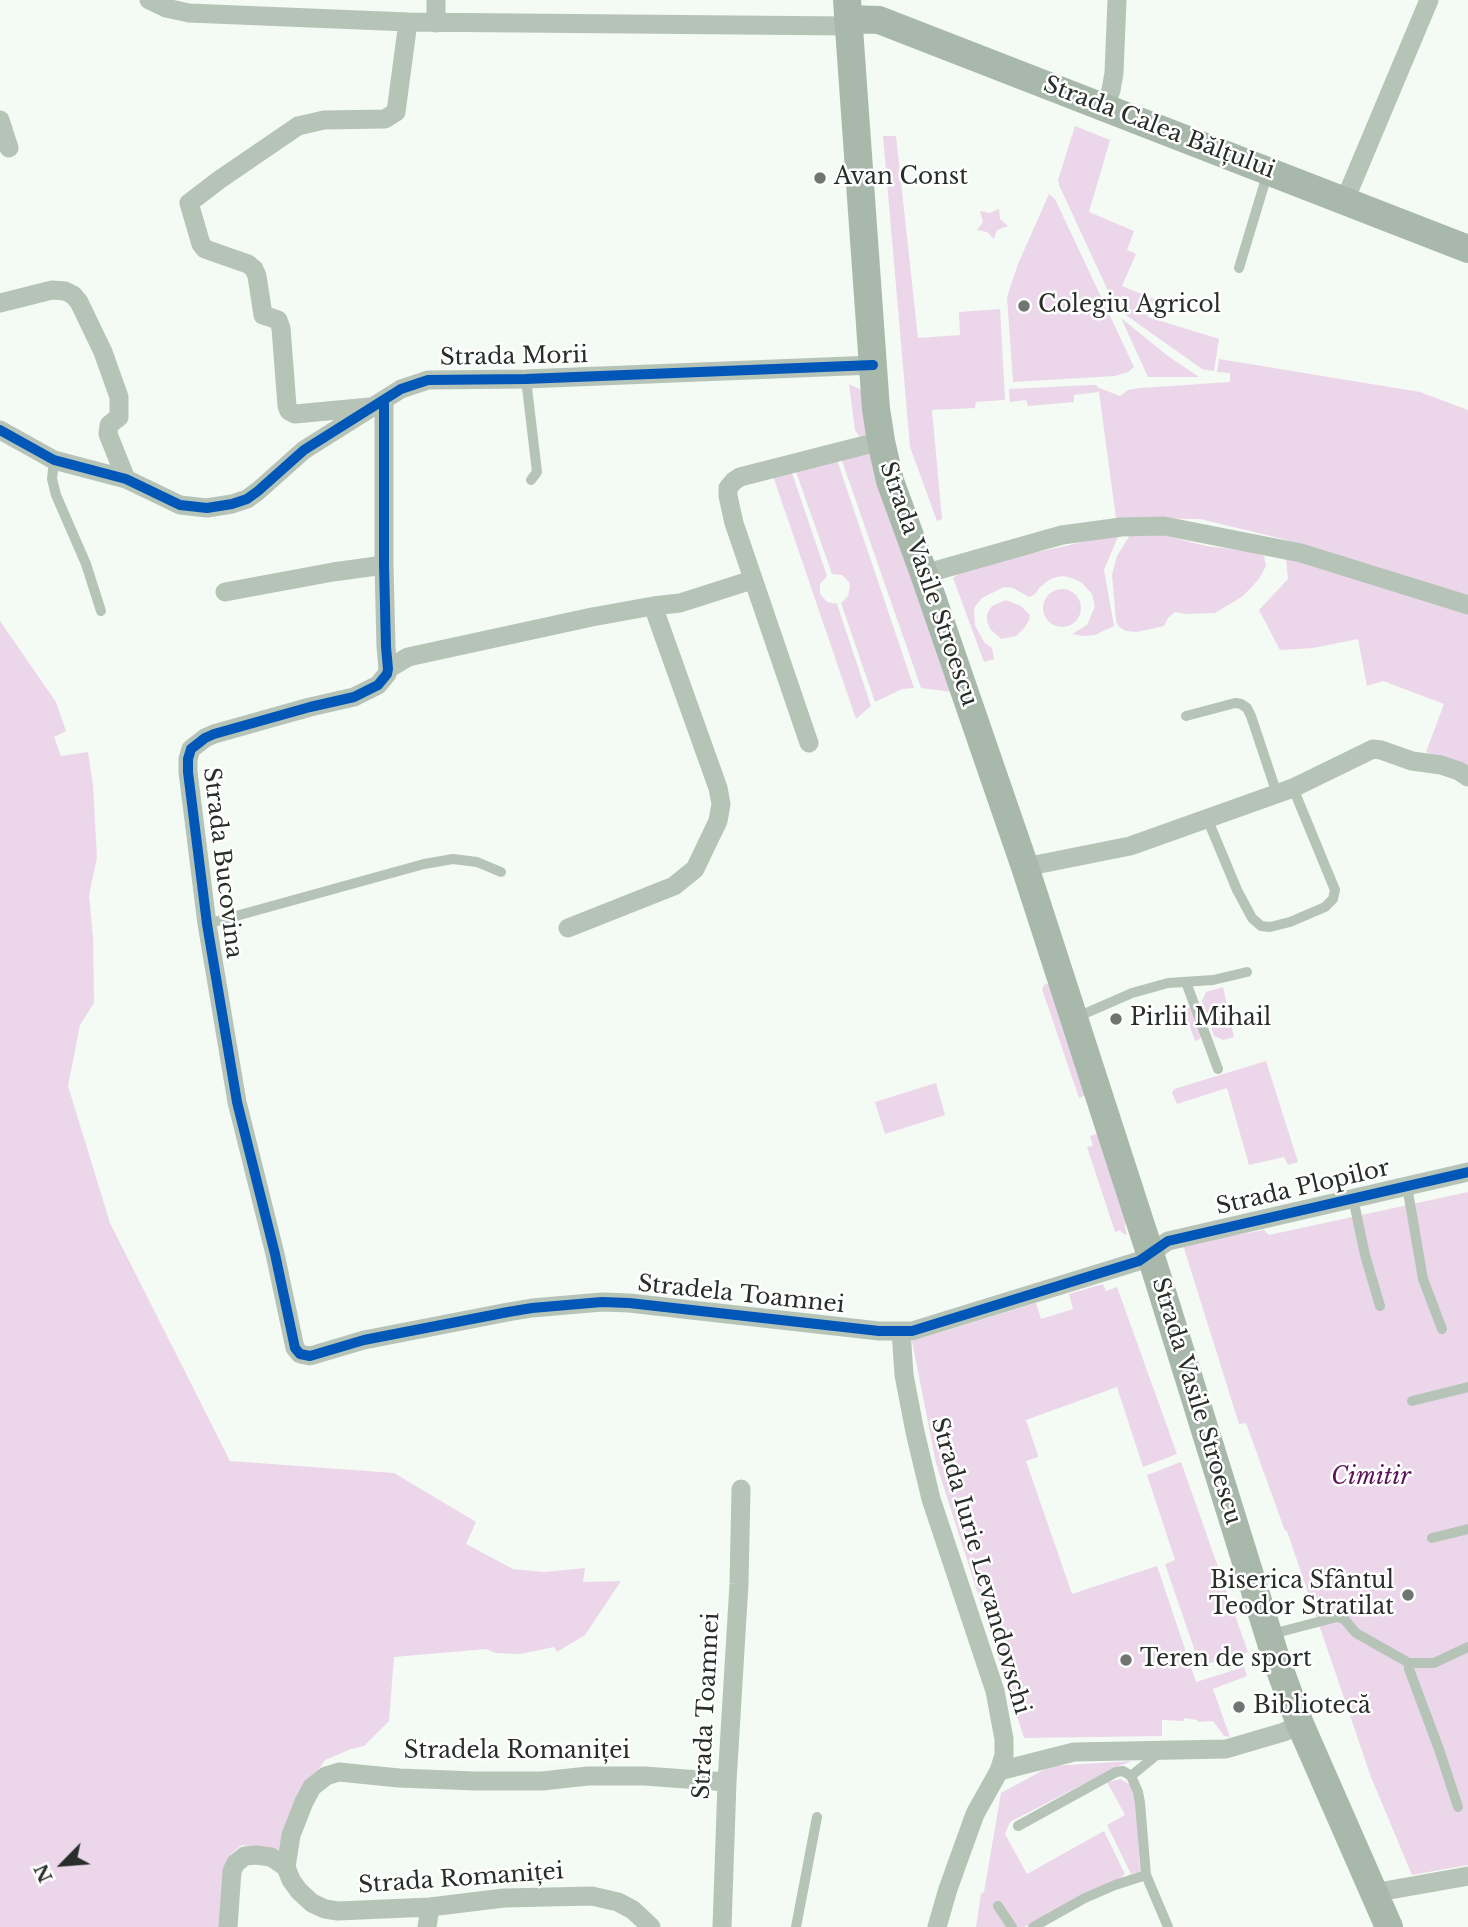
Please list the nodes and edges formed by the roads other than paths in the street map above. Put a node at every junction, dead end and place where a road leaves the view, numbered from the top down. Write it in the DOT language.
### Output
graph roads {
  1 [pos="149,0"];
  2 [pos="436,0"];
  3 [pos="1117,0"];
  4 [pos="1429,0"];
  5 [pos="847,15"];
  6 [pos="408,22"];
  7 [pos="436,23"];
  8 [pos="1105,108"];
  9 [pos="0,120"];
  10 [pos="9,148"];
  11 [pos="1269,170"];
  12 [pos="1345,200"];
  13 [pos="1468,249"];
  14 [pos="1239,268"];
  15 [pos="0,303"];
  16 [pos="873,365"];
  17 [pos="526,379"];
  18 [pos="379,404"];
  19 [pos="0,430"];
  20 [pos="881,442"];
  21 [pos="54,460"];
  22 [pos="126,479"];
  23 [pos="531,480"];
  24 [pos="384,565"];
  25 [pos="925,573"];
  26 [pos="752,580"];
  27 [pos="225,592"];
  28 [pos="1468,605"];
  29 [pos="653,606"];
  30 [pos="101,611"];
  31 [pos="388,669"];
  32 [pos="1186,716"];
  33 [pos="809,743"];
  34 [pos="1468,777"];
  35 [pos="1285,791"];
  36 [pos="1208,818"];
  37 [pos="1025,867"];
  38 [pos="501,872"];
  39 [pos="207,924"];
  40 [pos="568,928"];
  41 [pos="1247,972"];
  42 [pos="1185,982"];
  43 [pos="1074,1019"];
  44 [pos="1218,1069"];
  45 [pos="1468,1172"];
  46 [pos="1407,1186"];
  47 [pos="1353,1198"];
  48 [pos="1150,1253"];
  49 [pos="1380,1306"];
  50 [pos="1443,1329"];
  51 [pos="901,1331"];
  52 [pos="319,1354"];
  53 [pos="1468,1387"];
  54 [pos="1412,1401"];
  55 [pos="741,1489"];
  56 [pos="1468,1529"];
  57 [pos="1433,1538"];
  58 [pos="1268,1635"];
  59 [pos="1468,1647"];
  60 [pos="1409,1663"];
  61 [pos="1300,1724"];
  62 [pos="1162,1751"];
  63 [pos="999,1771"];
  64 [pos="1132,1776"];
  65 [pos="727,1782"];
  66 [pos="1458,1807"];
  67 [pos="817,1816"];
  68 [pos="1018,1826"];
  69 [pos="286,1867"];
  70 [pos="1146,1875"];
  71 [pos="1468,1876"];
  72 [pos="1373,1893"];
  73 [pos="998,1906"];
  74 [pos="430,1907"];
  75 [pos="228,1927"];
  76 [pos="427,1927"];
  77 [pos="651,1927"];
  78 [pos="722,1927"];
  79 [pos="796,1927"];
  80 [pos="937,1927"];
  81 [pos="1012,1927"];
  82 [pos="1033,1927"];
  83 [pos="1168,1927"];
  84 [pos="1389,1927"];
  1 -- 6 [label="street"];
  2 -- 7 [label="street"];
  3 -- 8 [label="street"];
  4 -- 12 [label="street"];
  5 -- 7 [label="street"];
  5 -- 8 [label="main road, Strada Calea Bălțului"];
  5 -- 16 [label="main road, Strada Vasile Stroescu"];
  6 -- 7 [label="street"];
  6 -- 18 [label="street"];
  8 -- 11 [label="main road, Strada Calea Bălțului"];
  9 -- 10 [label="street"];
  11 -- 12 [label="main road, Strada Calea Bălțului"];
  11 -- 14 [label="lane"];
  12 -- 13 [label="main road, Strada Calea Bălțului"];
  15 -- 22 [label="street"];
  16 -- 17 [label="street, Strada Morii"];
  16 -- 20 [label="main road, Strada Vasile Stroescu"];
  17 -- 18 [label="street, Strada Morii"];
  17 -- 23 [label="lane"];
  18 -- 22 [label="street, Strada Morii"];
  18 -- 24 [label="street"];
  19 -- 21 [label="street, Strada Morii"];
  20 -- 25 [label="main road, Strada Vasile Stroescu"];
  20 -- 26 [label="street"];
  21 -- 22 [label="street, Strada Morii"];
  21 -- 30 [label="lane"];
  24 -- 27 [label="street"];
  24 -- 31 [label="street"];
  25 -- 28 [label="street"];
  25 -- 37 [label="main road, Strada Vasile Stroescu"];
  26 -- 29 [label="street, Strada Bucovina"];
  26 -- 33 [label="street"];
  29 -- 31 [label="street, Strada Bucovina"];
  29 -- 40 [label="street"];
  31 -- 39 [label="street, Strada Bucovina"];
  32 -- 35 [label="lane"];
  34 -- 35 [label="street"];
  35 -- 36 [label="street"];
  35 -- 36 [label="lane"];
  36 -- 37 [label="street"];
  37 -- 43 [label="main road, Strada Vasile Stroescu"];
  38 -- 39 [label="lane"];
  39 -- 52 [label="street, Strada Bucovina"];
  41 -- 42 [label="lane"];
  42 -- 43 [label="lane"];
  42 -- 44 [label="lane"];
  43 -- 48 [label="main road, Strada Vasile Stroescu"];
  45 -- 46 [label="street, Strada Plopilor"];
  46 -- 47 [label="street, Strada Plopilor"];
  46 -- 50 [label="lane"];
  47 -- 48 [label="street, Strada Plopilor"];
  47 -- 49 [label="lane"];
  48 -- 51 [label="street, Stradela Toamnei"];
  48 -- 58 [label="main road, Strada Vasile Stroescu"];
  51 -- 52 [label="street, Stradela Toamnei"];
  51 -- 63 [label="street, Strada Iurie Levandovschi"];
  53 -- 54 [label="lane"];
  55 -- 65 [label="street, Strada Toamnei"];
  56 -- 57 [label="lane"];
  58 -- 60 [label="lane"];
  58 -- 61 [label="main road, Strada Vasile Stroescu"];
  59 -- 60 [label="lane"];
  60 -- 66 [label="lane"];
  61 -- 62 [label="street"];
  61 -- 72 [label="main road, Strada Vasile Stroescu"];
  62 -- 63 [label="street"];
  62 -- 64 [label="lane"];
  63 -- 80 [label="street, Strada Iurie Levandovschi"];
  64 -- 68 [label="lane"];
  64 -- 70 [label="lane"];
  65 -- 69 [label="street, Stradela Romaniței"];
  65 -- 78 [label="street, Strada Toamnei"];
  67 -- 79 [label="lane"];
  69 -- 74 [label="street, Strada Romaniței"];
  69 -- 75 [label="street"];
  70 -- 82 [label="lane"];
  70 -- 83 [label="lane"];
  71 -- 72 [label="street"];
  72 -- 84 [label="main road, Strada Vasile Stroescu"];
  73 -- 81 [label="lane"];
  74 -- 76 [label="street"];
  74 -- 77 [label="street, Strada Romaniței"];
}
